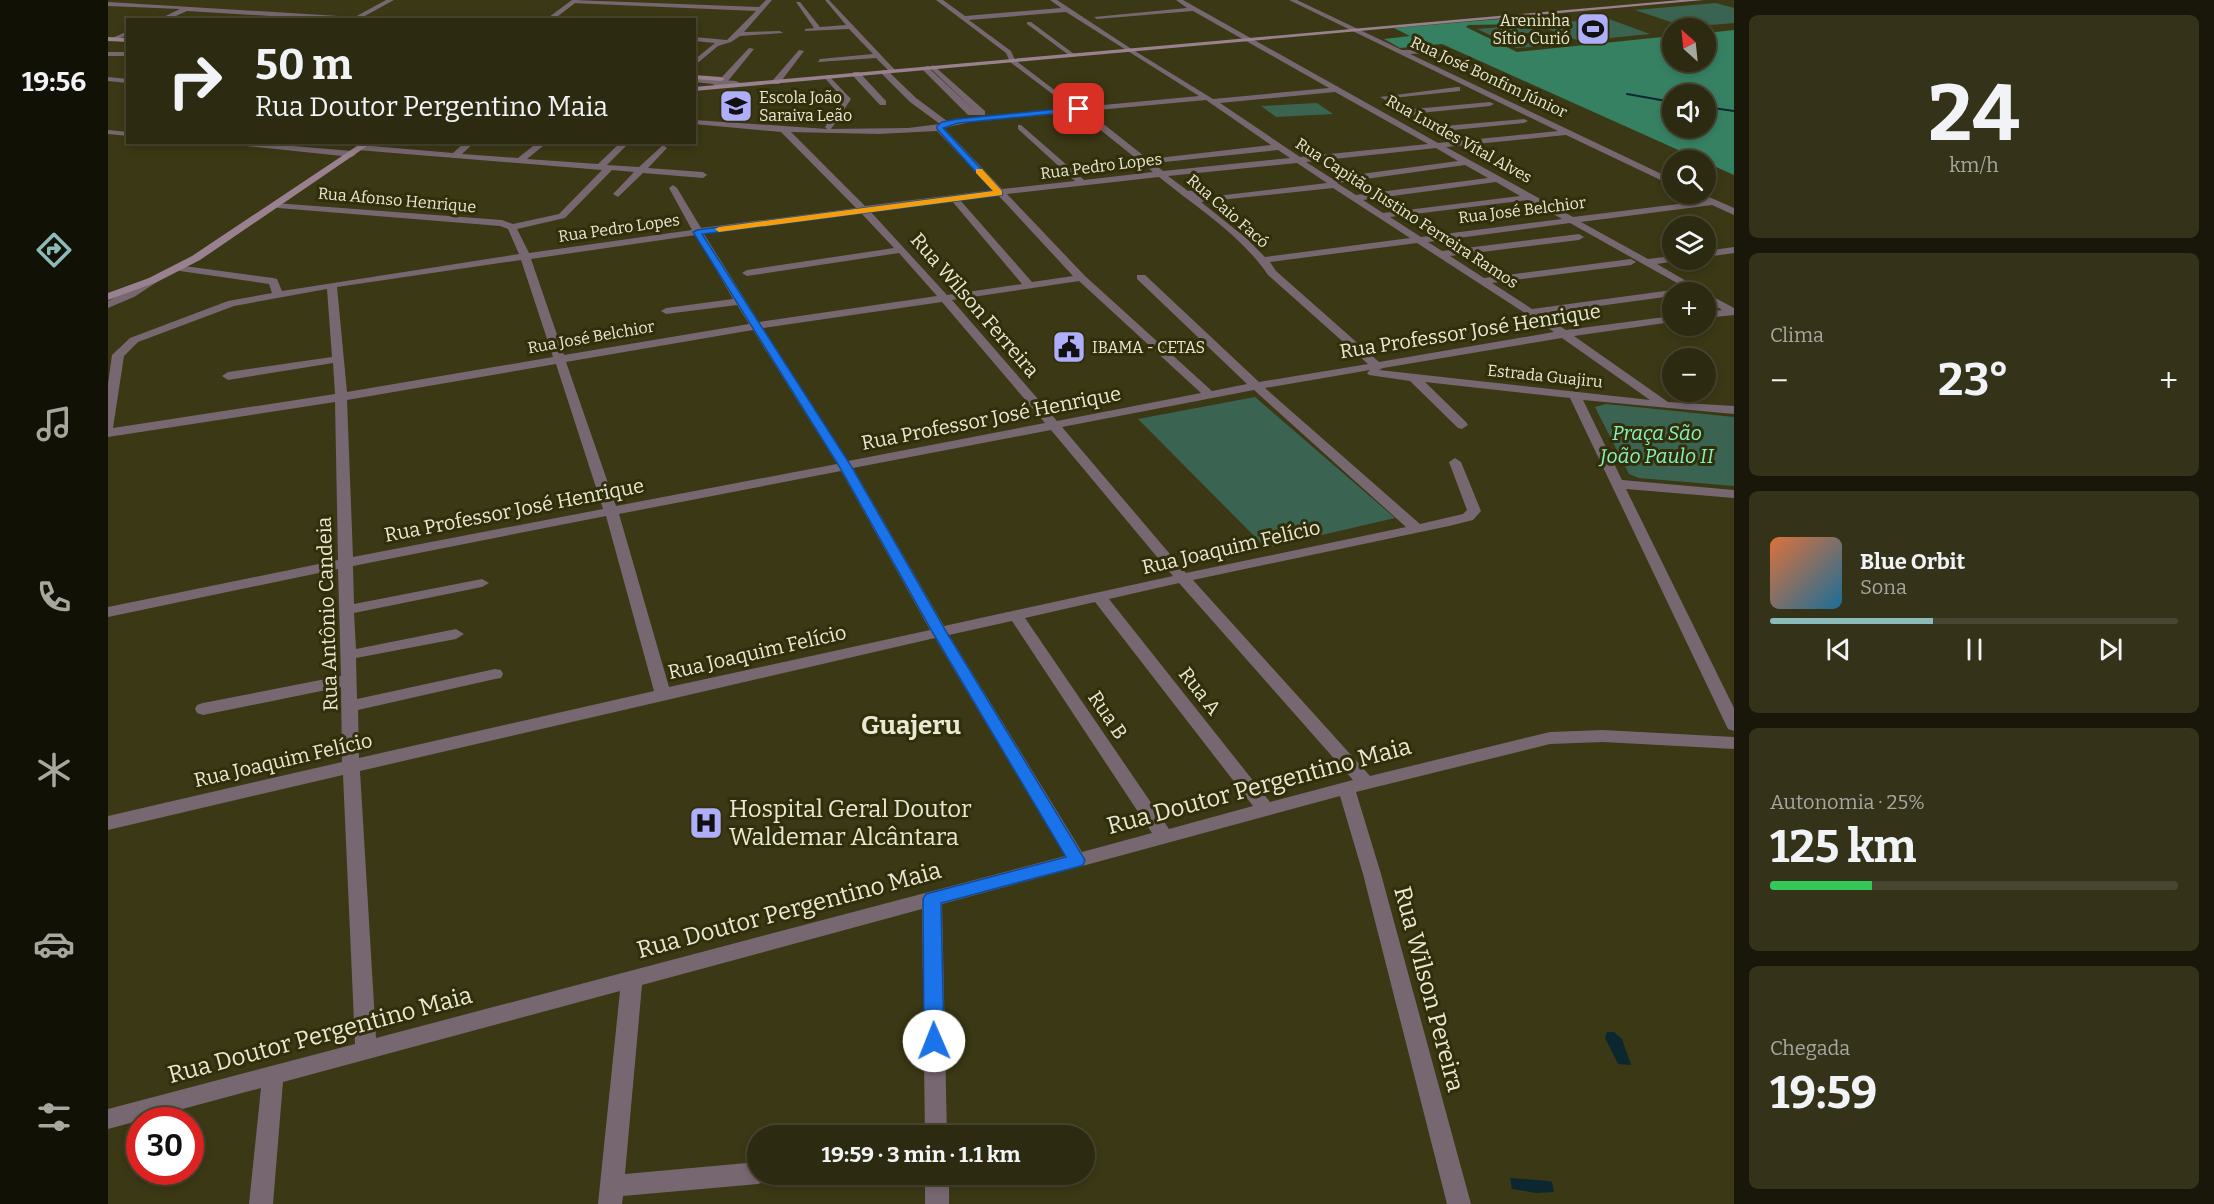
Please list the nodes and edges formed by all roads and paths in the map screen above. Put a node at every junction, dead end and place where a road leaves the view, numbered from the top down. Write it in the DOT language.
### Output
graph roads {
  1 [pos="210,0"];
  2 [pos="391,0"];
  3 [pos="769,0"];
  4 [pos="939,0"];
  5 [pos="1053,0"];
  6 [pos="1194,0"];
  7 [pos="1292,0"];
  8 [pos="1701,0"];
  9 [pos="574,1"];
  10 [pos="827,1"];
  11 [pos="1180,1"];
  12 [pos="798,3"];
  13 [pos="108,4"];
  14 [pos="188,8"];
  15 [pos="760,9"];
  16 [pos="1193,9"];
  17 [pos="1066,10"];
  18 [pos="1097,17"];
  19 [pos="165,18"];
  20 [pos="333,18"];
  21 [pos="357,18"];
  22 [pos="551,18"];
  23 [pos="965,18"];
  24 [pos="1029,23"];
  25 [pos="850,27"];
  26 [pos="807,30"];
  27 [pos="1355,31"];
  28 [pos="780,33"];
  29 [pos="822,33"];
  30 [pos="856,33"];
  31 [pos="126,34"];
  32 [pos="738,34"];
  33 [pos="110,39"];
  34 [pos="696,39"];
  35 [pos="126,40"];
  36 [pos="1247,40"];
  37 [pos="724,42"];
  38 [pos="751,50"];
  39 [pos="1129,50"];
  40 [pos="801,51"];
  41 [pos="1401,52"];
  42 [pos="108,54"];
  43 [pos="126,54"];
  44 [pos="1072,55"];
  45 [pos="878,56"];
  46 [pos="820,60"];
  47 [pos="1012,61"];
  48 [pos="696,62"];
  49 [pos="1473,70"];
  50 [pos="888,71"];
  51 [pos="934,73"];
  52 [pos="856,74"];
  53 [pos="828,77"];
  54 [pos="108,79"];
  55 [pos="696,79"];
  56 [pos="696,79"];
  57 [pos="126,81"];
  58 [pos="729,82"];
  59 [pos="774,82"];
  60 [pos="953,86"];
  61 [pos="944,87"];
  62 [pos="696,88"];
  63 [pos="696,88"];
  64 [pos="1457,89"];
  65 [pos="1336,90"];
  66 [pos="1209,99"];
  67 [pos="883,103"];
  68 [pos="1490,104"];
  69 [pos="1079,109"];
  70 [pos="1411,112"];
  71 [pos="1524,121"];
  72 [pos="696,122"];
  73 [pos="942,126"];
  74 [pos="1021,127"];
  75 [pos="829,128"];
  76 [pos="1440,128"];
  77 [pos="784,130"];
  78 [pos="1412,131"];
  79 [pos="108,132"];
  80 [pos="1567,132"];
  81 [pos="126,133"];
  82 [pos="244,144"];
  83 [pos="366,144"];
  84 [pos="469,144"];
  85 [pos="541,144"];
  86 [pos="624,144"];
  87 [pos="260,145"];
  88 [pos="1439,146"];
  89 [pos="1279,147"];
  90 [pos="663,148"];
  91 [pos="356,151"];
  92 [pos="454,156"];
  93 [pos="519,161"];
  94 [pos="1158,161"];
  95 [pos="1466,162"];
  96 [pos="1302,163"];
  97 [pos="605,168"];
  98 [pos="640,171"];
  99 [pos="703,175"];
  100 [pos="1162,175"];
  101 [pos="1662,177"];
  102 [pos="1499,179"];
  103 [pos="1332,183"];
  104 [pos="1083,184"];
  105 [pos="673,188"];
  106 [pos="999,193"];
  107 [pos="618,194"];
  108 [pos="1531,197"];
  109 [pos="954,198"];
  110 [pos="1354,198"];
  111 [pos="1716,203"];
  112 [pos="1699,204"];
  113 [pos="278,205"];
  114 [pos="865,210"];
  115 [pos="1734,212"];
  116 [pos="1380,216"];
  117 [pos="1574,220"];
  118 [pos="512,227"];
  119 [pos="697,232"];
  120 [pos="1579,237"];
  121 [pos="1417,239"];
  122 [pos="902,250"];
  123 [pos="1734,250"];
  124 [pos="1716,253"];
  125 [pos="1440,254"];
  126 [pos="525,256"];
  127 [pos="1263,260"];
  128 [pos="1662,260"];
  129 [pos="1630,262"];
  130 [pos="1646,262"];
  131 [pos="177,268"];
  132 [pos="747,273"];
  133 [pos="1141,277"];
  134 [pos="1081,278"];
  135 [pos="153,280"];
  136 [pos="1483,281"];
  137 [pos="1682,282"];
  138 [pos="333,285"];
  139 [pos="1030,286"];
  140 [pos="278,294"];
  141 [pos="1662,294"];
  142 [pos="108,297"];
  143 [pos="944,297"];
  144 [pos="741,301"];
  145 [pos="1716,301"];
  146 [pos="108,305"];
  147 [pos="666,311"];
  148 [pos="1734,311"];
  149 [pos="1530,312"];
  150 [pos="1716,314"];
  151 [pos="1662,320"];
  152 [pos="757,326"];
  153 [pos="1564,334"];
  154 [pos="113,355"];
  155 [pos="339,359"];
  156 [pos="559,359"];
  157 [pos="1378,367"];
  158 [pos="1353,371"];
  159 [pos="228,376"];
  160 [pos="1414,378"];
  161 [pos="1256,386"];
  162 [pos="1210,395"];
  163 [pos="1575,396"];
  164 [pos="341,397"];
  165 [pos="1665,405"];
  166 [pos="1734,410"];
  167 [pos="1462,425"];
  168 [pos="1055,426"];
  169 [pos="108,427"];
  170 [pos="108,433"];
  171 [pos="1455,462"];
  172 [pos="845,466"];
  173 [pos="1620,484"];
  174 [pos="1734,494"];
  175 [pos="611,511"];
  176 [pos="1416,528"];
  177 [pos="345,562"];
  178 [pos="1183,578"];
  179 [pos="482,583"];
  180 [pos="1100,598"];
  181 [pos="348,610"];
  182 [pos="108,612"];
  183 [pos="1016,616"];
  184 [pos="940,633"];
  185 [pos="456,634"];
  186 [pos="348,655"];
  187 [pos="495,674"];
  188 [pos="349,680"];
  189 [pos="663,694"];
  190 [pos="1729,701"];
  191 [pos="351,706"];
  192 [pos="203,710"];
  193 [pos="1734,726"];
  194 [pos="1734,742"];
  195 [pos="351,766"];
  196 [pos="1356,786"];
  197 [pos="1266,810"];
  198 [pos="108,823"];
  199 [pos="1165,838"];
  200 [pos="1077,860"];
  201 [pos="932,899"];
  202 [pos="632,978"];
  203 [pos="366,1049"];
  204 [pos="273,1074"];
  205 [pos="108,1119"];
  206 [pos="936,1125"];
  207 [pos="747,1175"];
  208 [pos="937,1185"];
  209 [pos="611,1195"];
  210 [pos="261,1204"];
  211 [pos="937,1204"];
  212 [pos="1459,1204"];
  1 -- 14 [label="street"];
  2 -- 21 [label="street"];
  3 -- 15 [label="street"];
  4 -- 23 [label="street, Rua Caio Facó"];
  5 -- 17 [label="street, Rua Capitão Justino Ferreira Ramos"];
  6 -- 11 [label="street"];
  7 -- 27 [label="street, Rua José Bonfim Júnior"];
  8 -- 27 [label="main road"];
  9 -- 15 [label="street"];
  9 -- 22 [label="street"];
  10 -- 25 [label="street"];
  11 -- 16 [label="street, Rua Lurdes Vítal Alves"];
  12 -- 29 [label="street"];
  13 -- 14 [label="street"];
  14 -- 19 [label="street"];
  14 -- 20 [label="street"];
  15 -- 32 [label="street"];
  16 -- 18 [label="street"];
  16 -- 36 [label="street, Rua Lurdes Vítal Alves"];
  17 -- 23 [label="street"];
  17 -- 39 [label="street, Rua Capitão Justino Ferreira Ramos"];
  23 -- 47 [label="street, Rua Caio Facó"];
  24 -- 44 [label="street"];
  25 -- 29 [label="street"];
  25 -- 30 [label="street"];
  26 -- 29 [label="street"];
  27 -- 36 [label="main road"];
  27 -- 41 [label="street, Rua José Bonfim Júnior"];
  28 -- 32 [label="street"];
  29 -- 30 [label="street"];
  30 -- 45 [label="street"];
  31 -- 33 [label="street"];
  32 -- 37 [label="street"];
  33 -- 35 [label="main road"];
  34 -- 37 [label="street"];
  36 -- 39 [label="main road"];
  36 -- 65 [label="street, Rua Lurdes Vítal Alves"];
  37 -- 48 [label="street"];
  38 -- 58 [label="street"];
  39 -- 44 [label="main road"];
  39 -- 66 [label="street, Rua Capitão Justino Ferreira Ramos"];
  40 -- 59 [label="street"];
  41 -- 49 [label="street"];
  41 -- 80 [label="street, Rua José Bonfim Júnior"];
  42 -- 43 [label="street"];
  44 -- 47 [label="main road"];
  45 -- 46 [label="street"];
  45 -- 50 [label="street"];
  47 -- 51 [label="main road"];
  47 -- 69 [label="street, Rua Caio Facó"];
  50 -- 51 [label="main road"];
  50 -- 52 [label="main road"];
  50 -- 73 [label="street"];
  51 -- 60 [label="street"];
  51 -- 61 [label="street"];
  52 -- 53 [label="main road"];
  52 -- 67 [label="street"];
  53 -- 59 [label="main road"];
  53 -- 75 [label="street"];
  54 -- 57 [label="street"];
  55 -- 58 [label="main road"];
  56 -- 63 [label="street"];
  58 -- 59 [label="main road"];
  58 -- 62 [label="main road"];
  60 -- 61 [label="street"];
  60 -- 61 [label="street"];
  64 -- 70 [label="street"];
  65 -- 66 [label="street"];
  65 -- 78 [label="street, Rua Lurdes Vítal Alves"];
  66 -- 69 [label="street"];
  66 -- 89 [label="street, Rua Capitão Justino Ferreira Ramos"];
  68 -- 70 [label="street"];
  69 -- 73 [label="street"];
  69 -- 100 [label="street, Rua Caio Facó"];
  70 -- 76 [label="street"];
  71 -- 76 [label="street"];
  72 -- 77 [label="street"];
  73 -- 77 [label="street"];
  73 -- 106 [label="street"];
  74 -- 104 [label="street"];
  76 -- 78 [label="street"];
  77 -- 114 [label="street, Rua Wilson Ferreira"];
  78 -- 88 [label="street, Rua Lurdes Vítal Alves"];
  79 -- 81 [label="street"];
  80 -- 88 [label="street, Rua Pedro Lopes"];
  80 -- 101 [label="street, Rua José Bonfim Júnior"];
  82 -- 87 [label="street"];
  83 -- 91 [label="main road"];
  84 -- 92 [label="street"];
  85 -- 93 [label="street"];
  86 -- 97 [label="street"];
  87 -- 91 [label="street"];
  88 -- 95 [label="street, Rua Lurdes Vítal Alves"];
  88 -- 96 [label="street, Rua Pedro Lopes"];
  89 -- 94 [label="street"];
  89 -- 96 [label="street, Rua Capitão Justino Ferreira Ramos"];
  90 -- 98 [label="street"];
  91 -- 92 [label="street"];
  91 -- 113 [label="main road"];
  92 -- 93 [label="street"];
  93 -- 97 [label="street"];
  95 -- 102 [label="street, Rua Lurdes Vítal Alves"];
  95 -- 103 [label="street"];
  96 -- 100 [label="street, Rua Pedro Lopes"];
  96 -- 103 [label="street, Rua Capitão Justino Ferreira Ramos"];
  96 -- 103 [label="street"];
  97 -- 98 [label="street"];
  97 -- 118 [label="street"];
  98 -- 99 [label="street"];
  98 -- 107 [label="street"];
  100 -- 104 [label="street, Rua Pedro Lopes"];
  100 -- 127 [label="street, Rua Caio Facó"];
  102 -- 108 [label="street, Rua Lurdes Vítal Alves"];
  102 -- 110 [label="street"];
  103 -- 110 [label="street, Rua Capitão Justino Ferreira Ramos"];
  104 -- 106 [label="street, Rua Pedro Lopes"];
  105 -- 119 [label="street"];
  106 -- 109 [label="street, Rua Pedro Lopes"];
  106 -- 134 [label="street"];
  108 -- 116 [label="street"];
  108 -- 117 [label="street, Rua Lurdes Vítal Alves"];
  109 -- 114 [label="street, Rua Pedro Lopes"];
  109 -- 139 [label="street"];
  110 -- 116 [label="street, Rua Capitão Justino Ferreira Ramos"];
  111 -- 115 [label="street"];
  112 -- 117 [label="street, Rua José Belchior"];
  113 -- 118 [label="street, Rua Afonso Henrique"];
  113 -- 131 [label="main road"];
  114 -- 119 [label="street, Rua Pedro Lopes"];
  114 -- 122 [label="street, Rua Wilson Ferreira"];
  116 -- 121 [label="street, Rua Capitão Justino Ferreira Ramos"];
  117 -- 121 [label="street, Rua José Belchior"];
  117 -- 130 [label="street, Rua Lurdes Vítal Alves"];
  118 -- 126 [label="street"];
  119 -- 126 [label="street, Rua Pedro Lopes"];
  119 -- 144 [label="street"];
  120 -- 125 [label="street"];
  121 -- 125 [label="street, Rua Capitão Justino Ferreira Ramos"];
  121 -- 127 [label="street, Rua José Belchior"];
  122 -- 132 [label="street"];
  122 -- 143 [label="street, Rua Wilson Ferreira"];
  123 -- 124 [label="street"];
  125 -- 136 [label="street, Rua Capitão Justino Ferreira Ramos"];
  126 -- 138 [label="street, Rua Pedro Lopes"];
  126 -- 156 [label="street"];
  127 -- 157 [label="street, Rua Caio Facó"];
  128 -- 130 [label="street"];
  129 -- 136 [label="street"];
  130 -- 137 [label="street, Rua Lurdes Vítal Alves"];
  131 -- 135 [label="main road"];
  131 -- 140 [label="street"];
  133 -- 161 [label="street"];
  134 -- 139 [label="street, Rua José Belchior"];
  134 -- 162 [label="street"];
  135 -- 142 [label="main road"];
  135 -- 146 [label="street"];
  136 -- 149 [label="street, Rua Capitão Justino Ferreira Ramos"];
  138 -- 140 [label="street, Rua Pedro Lopes"];
  138 -- 155 [label="street, Rua Antônio Candeia"];
  139 -- 143 [label="street, Rua José Belchior"];
  140 -- 154 [label="street, Rua Pedro Lopes"];
  141 -- 149 [label="street"];
  143 -- 152 [label="street, Rua José Belchior"];
  143 -- 168 [label="street, Rua Wilson Ferreira"];
  144 -- 147 [label="street"];
  144 -- 152 [label="street"];
  145 -- 148 [label="street"];
  148 -- 150 [label="street"];
  149 -- 153 [label="street, Rua Capitão Justino Ferreira Ramos"];
  151 -- 153 [label="street, Rua Professor José Henrique"];
  152 -- 156 [label="street, Rua José Belchior"];
  152 -- 172 [label="street"];
  153 -- 157 [label="street, Rua Professor José Henrique"];
  153 -- 165 [label="street, Rua Capitão Justino Ferreira Ramos"];
  154 -- 169 [label="street"];
  155 -- 159 [label="street"];
  155 -- 164 [label="street, Rua Antônio Candeia"];
  156 -- 164 [label="street, Rua José Belchior"];
  156 -- 175 [label="street"];
  157 -- 158 [label="street, Rua Professor José Henrique"];
  158 -- 160 [label="street, Estrada Guajiru"];
  158 -- 161 [label="street, Rua Professor José Henrique"];
  160 -- 163 [label="street, Estrada Guajiru"];
  160 -- 167 [label="street"];
  161 -- 162 [label="street, Rua Professor José Henrique"];
  161 -- 176 [label="street"];
  162 -- 168 [label="street, Rua Professor José Henrique"];
  163 -- 165 [label="street, Estrada Guajiru"];
  163 -- 173 [label="street"];
  164 -- 170 [label="street, Rua José Belchior"];
  164 -- 177 [label="street, Rua Antônio Candeia"];
  165 -- 166 [label="street, Estrada Guajiru"];
  168 -- 172 [label="street, Rua Professor José Henrique"];
  168 -- 178 [label="street, Rua Wilson Ferreira"];
  171 -- 176 [label="street, Rua Joaquim Felício"];
  172 -- 175 [label="street, Rua Professor José Henrique"];
  172 -- 184 [label="street"];
  173 -- 174 [label="street"];
  173 -- 190 [label="street"];
  175 -- 177 [label="street, Rua Professor José Henrique"];
  175 -- 189 [label="street"];
  176 -- 178 [label="street, Rua Joaquim Felício"];
  177 -- 181 [label="street, Rua Antônio Candeia"];
  177 -- 182 [label="street, Rua Professor José Henrique"];
  178 -- 180 [label="street, Rua Joaquim Felício"];
  178 -- 196 [label="street, Rua Wilson Ferreira"];
  179 -- 181 [label="street"];
  180 -- 183 [label="street, Rua Joaquim Felício"];
  180 -- 197 [label="street, Rua A"];
  181 -- 186 [label="street, Rua Antônio Candeia"];
  183 -- 184 [label="street, Rua Joaquim Felício"];
  183 -- 199 [label="street, Rua B"];
  184 -- 189 [label="street, Rua Joaquim Felício"];
  184 -- 200 [label="street"];
  185 -- 186 [label="street"];
  186 -- 188 [label="street, Rua Antônio Candeia"];
  187 -- 191 [label="street"];
  188 -- 191 [label="street, Rua Antônio Candeia"];
  188 -- 192 [label="street"];
  189 -- 195 [label="street, Rua Joaquim Felício"];
  190 -- 193 [label="street"];
  191 -- 195 [label="street, Rua Antônio Candeia"];
  194 -- 196 [label="street, Rua Doutor Pergentino Maia"];
  195 -- 198 [label="street, Rua Joaquim Felício"];
  195 -- 203 [label="street, Rua Antônio Candeia"];
  196 -- 197 [label="street, Rua Doutor Pergentino Maia"];
  196 -- 212 [label="street, Rua Wilson Pereira"];
  197 -- 199 [label="street, Rua Doutor Pergentino Maia"];
  199 -- 200 [label="street, Rua Doutor Pergentino Maia"];
  200 -- 201 [label="street, Rua Doutor Pergentino Maia"];
  201 -- 202 [label="street, Rua Doutor Pergentino Maia"];
  201 -- 206 [label="street"];
  202 -- 203 [label="street, Rua Doutor Pergentino Maia"];
  202 -- 209 [label="street"];
  203 -- 204 [label="street, Rua Doutor Pergentino Maia"];
  204 -- 205 [label="street, Rua Doutor Pergentino Maia"];
  204 -- 210 [label="street"];
  207 -- 209 [label="street"];
  208 -- 211 [label="street"];
}
